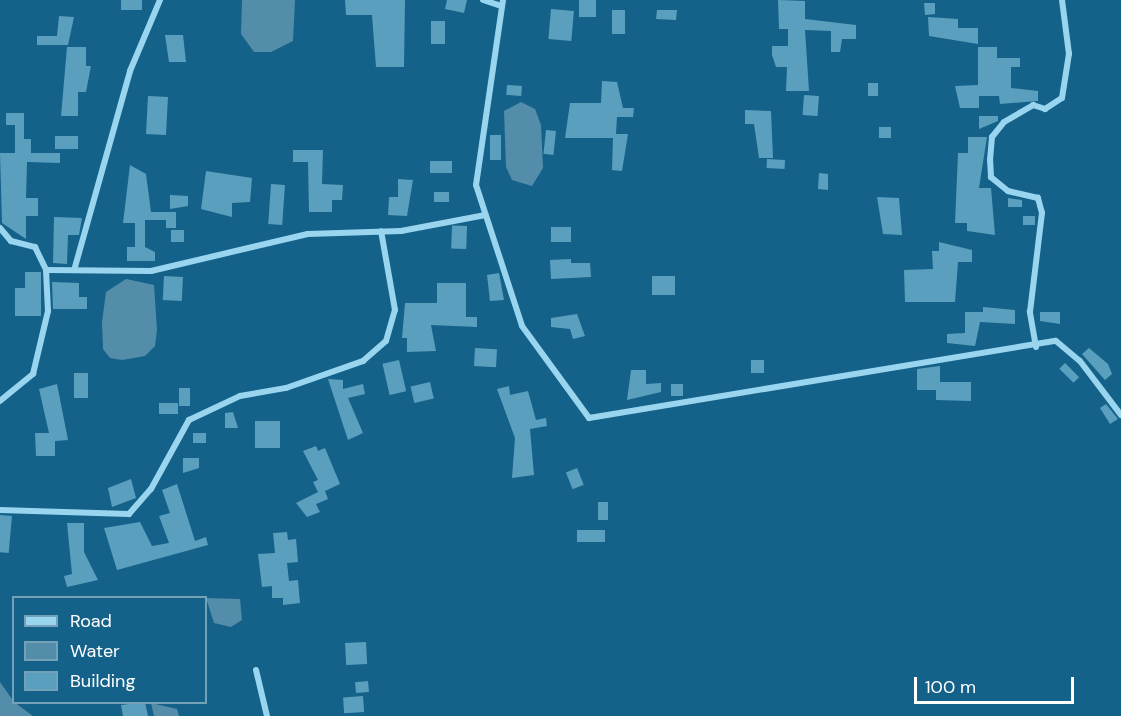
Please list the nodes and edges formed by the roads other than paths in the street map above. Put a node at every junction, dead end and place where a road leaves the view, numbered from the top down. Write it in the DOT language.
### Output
graph roads {
  1 [pos="160,0"];
  2 [pos="483,0"];
  3 [pos="1062,0"];
  4 [pos="502,3"];
  5 [pos="486,215"];
  6 [pos="0,228"];
  7 [pos="381,231"];
  8 [pos="75,267"];
  9 [pos="46,270"];
  10 [pos="1036,347"];
  11 [pos="0,401"];
  12 [pos="1121,415"];
  13 [pos="0,510"];
  14 [pos="256,670"];
  15 [pos="267,716"];
  1 -- 8 [label="street"];
  2 -- 4 [label="street"];
  3 -- 10 [label="street"];
  4 -- 5 [label="street"];
  5 -- 7 [label="street"];
  5 -- 10 [label="street"];
  6 -- 9 [label="street"];
  7 -- 8 [label="street"];
  7 -- 13 [label="street"];
  8 -- 9 [label="street"];
  9 -- 11 [label="street"];
  10 -- 12 [label="street"];
  14 -- 15 [label="street"];
}
